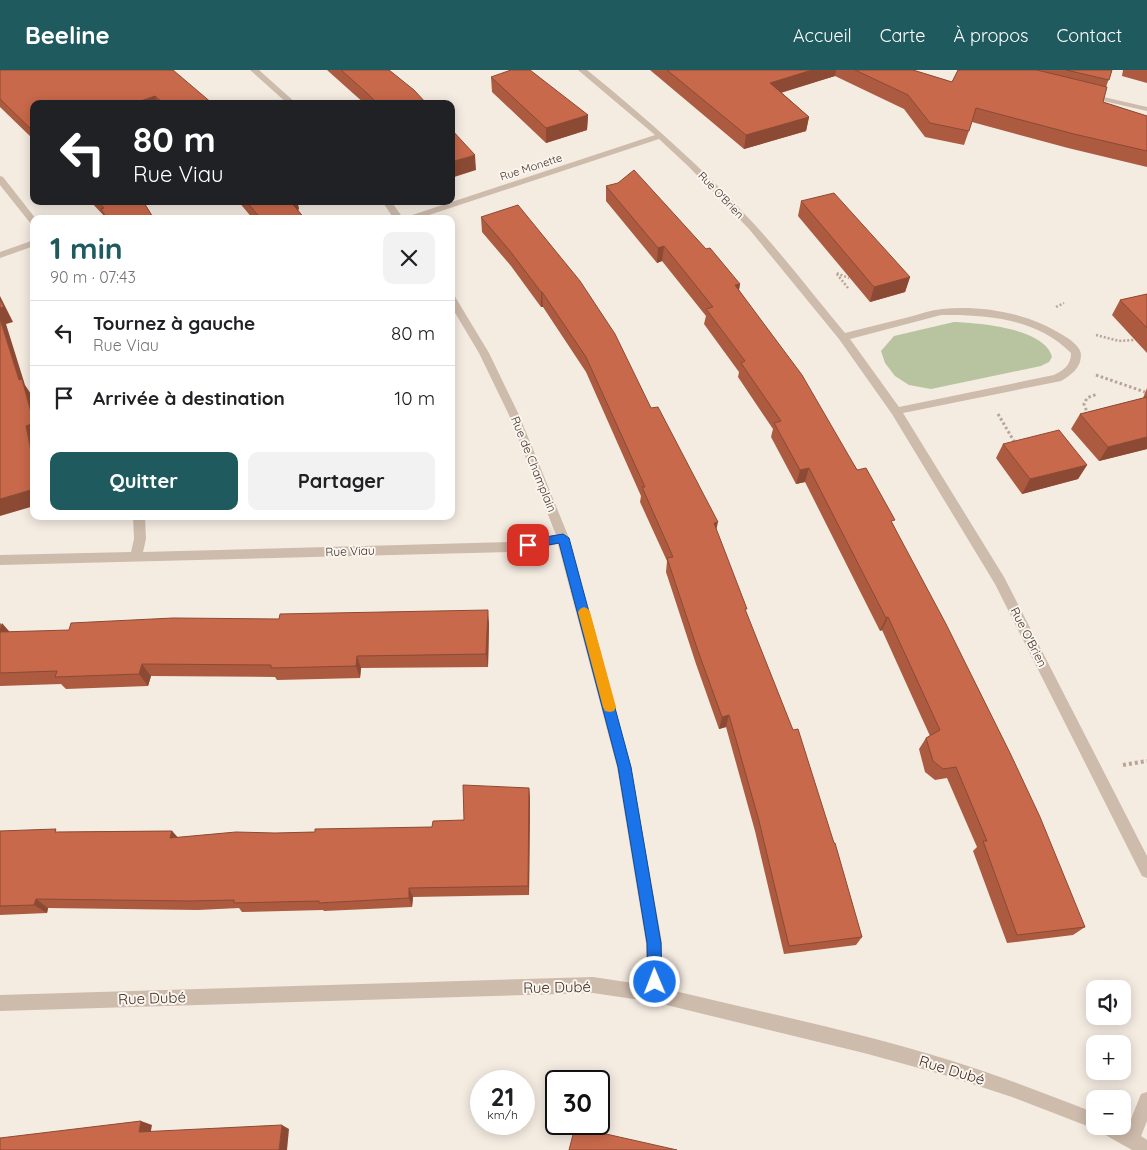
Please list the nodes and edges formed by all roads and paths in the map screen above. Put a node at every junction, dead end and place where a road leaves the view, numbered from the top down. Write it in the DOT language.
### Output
graph roads {
  1 [pos="254,70"];
  2 [pos="582,70"];
  3 [pos="1080,93"];
  4 [pos="288,100"];
  5 [pos="1147,109"];
  6 [pos="661,136"];
  7 [pos="0,179"];
  8 [pos="455,203"];
  9 [pos="450,205"];
  10 [pos="419,215"];
  11 [pos="30,217"];
  12 [pos="30,244"];
  13 [pos="0,255"];
  14 [pos="848,278"];
  15 [pos="848,288"];
  16 [pos="455,304"];
  17 [pos="1092,333"];
  18 [pos="843,337"];
  19 [pos="1135,340"];
  20 [pos="1074,367"];
  21 [pos="1145,392"];
  22 [pos="982,394"];
  23 [pos="1097,394"];
  24 [pos="896,411"];
  25 [pos="1090,417"];
  26 [pos="1016,445"];
  27 [pos="139,520"];
  28 [pos="563,538"];
  29 [pos="136,557"];
  30 [pos="0,560"];
  31 [pos="1147,871"];
  32 [pos="654,994"];
  33 [pos="0,1003"];
  34 [pos="1147,1100"];
  35 [pos="1086,1117"];
  36 [pos="1122,1135"];
  37 [pos="1131,1140"];
  38 [pos="1147,1149"];
  1 -- 4 [label="street"];
  2 -- 6 [label="street, Rue O'Brien"];
  3 -- 5 [label="street"];
  6 -- 8 [label="street, Rue Monette"];
  6 -- 18 [label="street, Rue O'Brien"];
  7 -- 11 [label="street"];
  9 -- 10 [label="street, Rue Monette"];
  12 -- 13 [label="street"];
  14 -- 15 [label="path"];
  16 -- 28 [label="street, Rue de Champlain"];
  17 -- 19 [label="path"];
  18 -- 20 [label="street"];
  18 -- 24 [label="street, Rue O'Brien"];
  20 -- 21 [label="path"];
  20 -- 22 [label="street"];
  22 -- 24 [label="street"];
  22 -- 26 [label="path"];
  23 -- 25 [label="path"];
  24 -- 31 [label="street, Rue O'Brien"];
  27 -- 29 [label="street"];
  28 -- 29 [label="street, Rue Viau"];
  28 -- 32 [label="street, Rue de Champlain"];
  29 -- 30 [label="street, Rue Viau"];
  32 -- 33 [label="street, Rue Dubé"];
  32 -- 35 [label="street, Rue Dubé"];
  34 -- 37 [label="street"];
  36 -- 37 [label="street"];
  37 -- 38 [label="street"];
}
